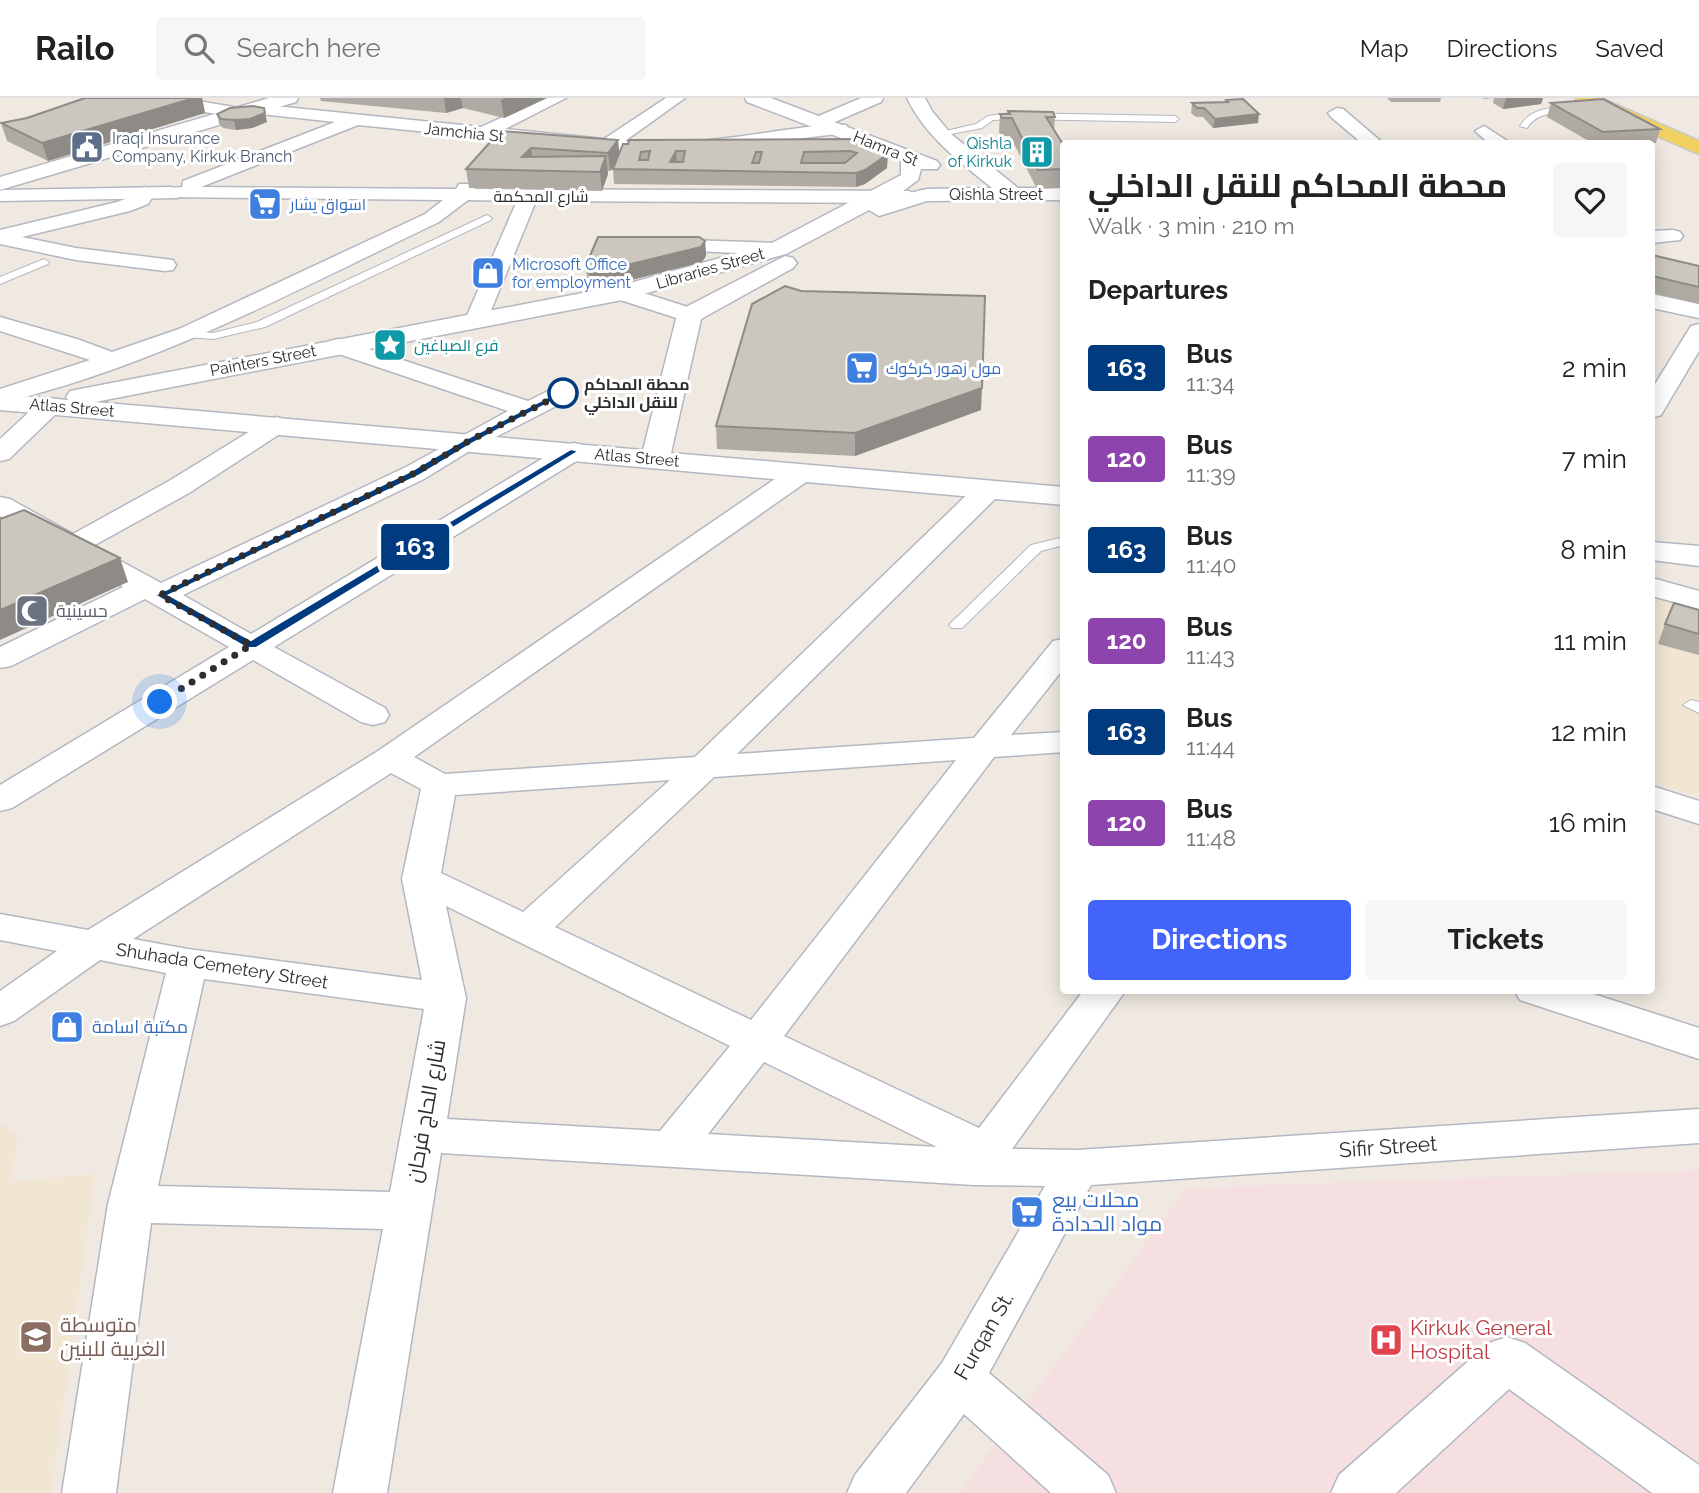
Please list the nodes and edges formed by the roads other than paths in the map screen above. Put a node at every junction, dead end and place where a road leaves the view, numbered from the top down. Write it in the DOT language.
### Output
graph roads {
  1 [pos="148,98"];
  2 [pos="289,98"];
  3 [pos="558,98"];
  4 [pos="677,98"];
  5 [pos="754,98"];
  6 [pos="875,98"];
  7 [pos="916,98"];
  8 [pos="1603,101"];
  9 [pos="388,109"];
  10 [pos="248,111"];
  11 [pos="1337,113"];
  12 [pos="1175,119"];
  13 [pos="357,121"];
  14 [pos="820,122"];
  15 [pos="1524,126"];
  16 [pos="840,129"];
  17 [pos="1484,131"];
  18 [pos="941,133"];
  19 [pos="491,134"];
  20 [pos="1699,134"];
  21 [pos="1369,140"];
  22 [pos="1497,140"];
  23 [pos="606,146"];
  24 [pos="1699,148"];
  25 [pos="488,155"];
  26 [pos="911,159"];
  27 [pos="475,176"];
  28 [pos="0,184"];
  29 [pos="145,193"];
  30 [pos="170,193"];
  31 [pos="1014,193"];
  32 [pos="1060,194"];
  33 [pos="529,195"];
  34 [pos="0,196"];
  35 [pos="462,196"];
  36 [pos="878,196"];
  37 [pos="920,196"];
  38 [pos="487,218"];
  39 [pos="0,237"];
  40 [pos="638,245"];
  41 [pos="778,249"];
  42 [pos="44,262"];
  43 [pos="164,265"];
  44 [pos="0,281"];
  45 [pos="622,293"];
  46 [pos="1655,302"];
  47 [pos="1699,311"];
  48 [pos="689,315"];
  49 [pos="476,320"];
  50 [pos="0,324"];
  51 [pos="1699,331"];
  52 [pos="187,334"];
  53 [pos="338,346"];
  54 [pos="110,360"];
  55 [pos="563,393"];
  56 [pos="0,396"];
  57 [pos="0,402"];
  58 [pos="51,405"];
  59 [pos="1655,405"];
  60 [pos="530,410"];
  61 [pos="277,425"];
  62 [pos="467,442"];
  63 [pos="574,451"];
  64 [pos="0,453"];
  65 [pos="655,458"];
  66 [pos="800,474"];
  67 [pos="988,490"];
  68 [pos="1060,496"];
  69 [pos="0,505"];
  70 [pos="1060,542"];
  71 [pos="74,545"];
  72 [pos="1655,551"];
  73 [pos="1699,556"];
  74 [pos="1655,588"];
  75 [pos="153,591"];
  76 [pos="1699,600"];
  77 [pos="957,625"];
  78 [pos="251,645"];
  79 [pos="1060,653"];
  80 [pos="0,659"];
  81 [pos="373,715"];
  82 [pos="1060,741"];
  83 [pos="982,747"];
  84 [pos="390,758"];
  85 [pos="704,767"];
  86 [pos="439,785"];
  87 [pos="1655,798"];
  88 [pos="0,800"];
  89 [pos="1699,813"];
  90 [pos="421,879"];
  91 [pos="0,927"];
  92 [pos="528,930"];
  93 [pos="94,946"];
  94 [pos="188,963"];
  95 [pos="1103,994"];
  96 [pos="1546,994"];
  97 [pos="446,998"];
  98 [pos="0,1011"];
  99 [pos="761,1040"];
  100 [pos="1699,1044"];
  101 [pos="1699,1126"];
  102 [pos="421,1135"];
  103 [pos="672,1148"];
  104 [pos="980,1159"];
  105 [pos="1078,1168"];
  106 [pos="131,1204"];
  107 [pos="409,1211"];
  108 [pos="960,1379"];
  109 [pos="89,1493"];
  110 [pos="360,1493"];
  111 [pos="874,1493"];
  112 [pos="1089,1493"];
  113 [pos="1358,1493"];
  114 [pos="1695,1493"];
  1 -- 10 [label="street, Jamchia St"];
  2 -- 10 [label="street"];
  3 -- 19 [label="street"];
  4 -- 23 [label="street"];
  5 -- 14 [label="street, Hamra St"];
  6 -- 14 [label="street"];
  7 -- 18 [label="street"];
  8 -- 15 [label="lane"];
  8 -- 20 [label="main road"];
  8 -- 24 [label="main road"];
  9 -- 13 [label="street"];
  10 -- 13 [label="street, Jamchia St"];
  10 -- 28 [label="street"];
  11 -- 21 [label="street"];
  12 -- 18 [label="lane"];
  13 -- 19 [label="street, Jamchia St"];
  13 -- 30 [label="street"];
  14 -- 16 [label="street, Hamra St"];
  16 -- 23 [label="street, Jamchia St"];
  16 -- 26 [label="street, Hamra St"];
  17 -- 22 [label="street"];
  18 -- 31 [label="street"];
  19 -- 23 [label="street, Jamchia St"];
  19 -- 25 [label="street"];
  26 -- 31 [label="street, Hamra St"];
  26 -- 36 [label="street, Libraries Street"];
  27 -- 35 [label="street"];
  29 -- 30 [label="street"];
  29 -- 34 [label="street"];
  29 -- 39 [label="street"];
  30 -- 35 [label="street, شارع المحكمة"];
  31 -- 32 [label="street, Qishla Street"];
  31 -- 37 [label="street, Qishla Street"];
  33 -- 35 [label="street, شارع المحكمة"];
  33 -- 36 [label="street, شارع المحكمة"];
  33 -- 49 [label="street"];
  35 -- 52 [label="street"];
  36 -- 37 [label="street, شارع المحكمة"];
  36 -- 41 [label="street, Libraries Street"];
  37 -- 48 [label="street, Libraries Street"];
  38 -- 52 [label="lane"];
  39 -- 43 [label="street"];
  40 -- 41 [label="street"];
  41 -- 45 [label="street, Libraries Street"];
  42 -- 44 [label="lane"];
  45 -- 48 [label="street"];
  45 -- 49 [label="street, Libraries Street"];
  46 -- 47 [label="street"];
  48 -- 65 [label="street"];
  49 -- 53 [label="street, Painters Street"];
  50 -- 54 [label="street"];
  51 -- 59 [label="street"];
  52 -- 54 [label="street"];
  53 -- 58 [label="street, Painters Street"];
  53 -- 60 [label="street"];
  54 -- 56 [label="street"];
  55 -- 60 [label="street"];
  57 -- 58 [label="street, Atlas Street"];
  58 -- 61 [label="street, Atlas Street"];
  58 -- 64 [label="street"];
  60 -- 62 [label="street"];
  61 -- 62 [label="street, Atlas Street"];
  61 -- 71 [label="street"];
  62 -- 63 [label="street, Atlas Street"];
  62 -- 75 [label="street"];
  63 -- 65 [label="street, Atlas Street"];
  63 -- 78 [label="street"];
  65 -- 66 [label="street, Atlas Street"];
  66 -- 67 [label="street, Atlas Street"];
  66 -- 84 [label="street"];
  67 -- 68 [label="street, Atlas Street"];
  67 -- 85 [label="street"];
  69 -- 71 [label="street"];
  70 -- 77 [label="lane"];
  71 -- 75 [label="street"];
  72 -- 73 [label="street"];
  74 -- 76 [label="street"];
  75 -- 78 [label="street"];
  75 -- 80 [label="street"];
  78 -- 81 [label="street"];
  78 -- 88 [label="street"];
  79 -- 83 [label="street"];
  82 -- 83 [label="street"];
  83 -- 85 [label="street"];
  83 -- 99 [label="street"];
  84 -- 86 [label="street"];
  84 -- 93 [label="street"];
  85 -- 86 [label="street"];
  85 -- 92 [label="street"];
  86 -- 90 [label="street, شارع الحاج فرحان"];
  87 -- 89 [label="street"];
  90 -- 92 [label="street"];
  90 -- 97 [label="street, شارع الحاج فرحان"];
  91 -- 93 [label="street, Shuhada Cemetery Street"];
  92 -- 99 [label="street"];
  93 -- 94 [label="street, Shuhada Cemetery Street"];
  93 -- 98 [label="street"];
  94 -- 97 [label="street, Shuhada Cemetery Street"];
  94 -- 106 [label="street"];
  95 -- 104 [label="street"];
  96 -- 100 [label="street"];
  97 -- 102 [label="street, شارع الحاج فرحان"];
  99 -- 103 [label="street"];
  99 -- 104 [label="street"];
  101 -- 105 [label="street, Sifir Street"];
  102 -- 103 [label="street, Sifir Street"];
  102 -- 107 [label="street, شارع الحاج فرحان"];
  103 -- 104 [label="street, Sifir Street"];
  104 -- 105 [label="street, Sifir Street"];
  105 -- 108 [label="street, Furqan St."];
  106 -- 107 [label="street"];
  106 -- 109 [label="street"];
  107 -- 110 [label="street, شارع الحاج فرحان"];
  108 -- 111 [label="street, Furqan St."];
  108 -- 112 [label="street"];
  113 -- 114 [label="street"];
}
